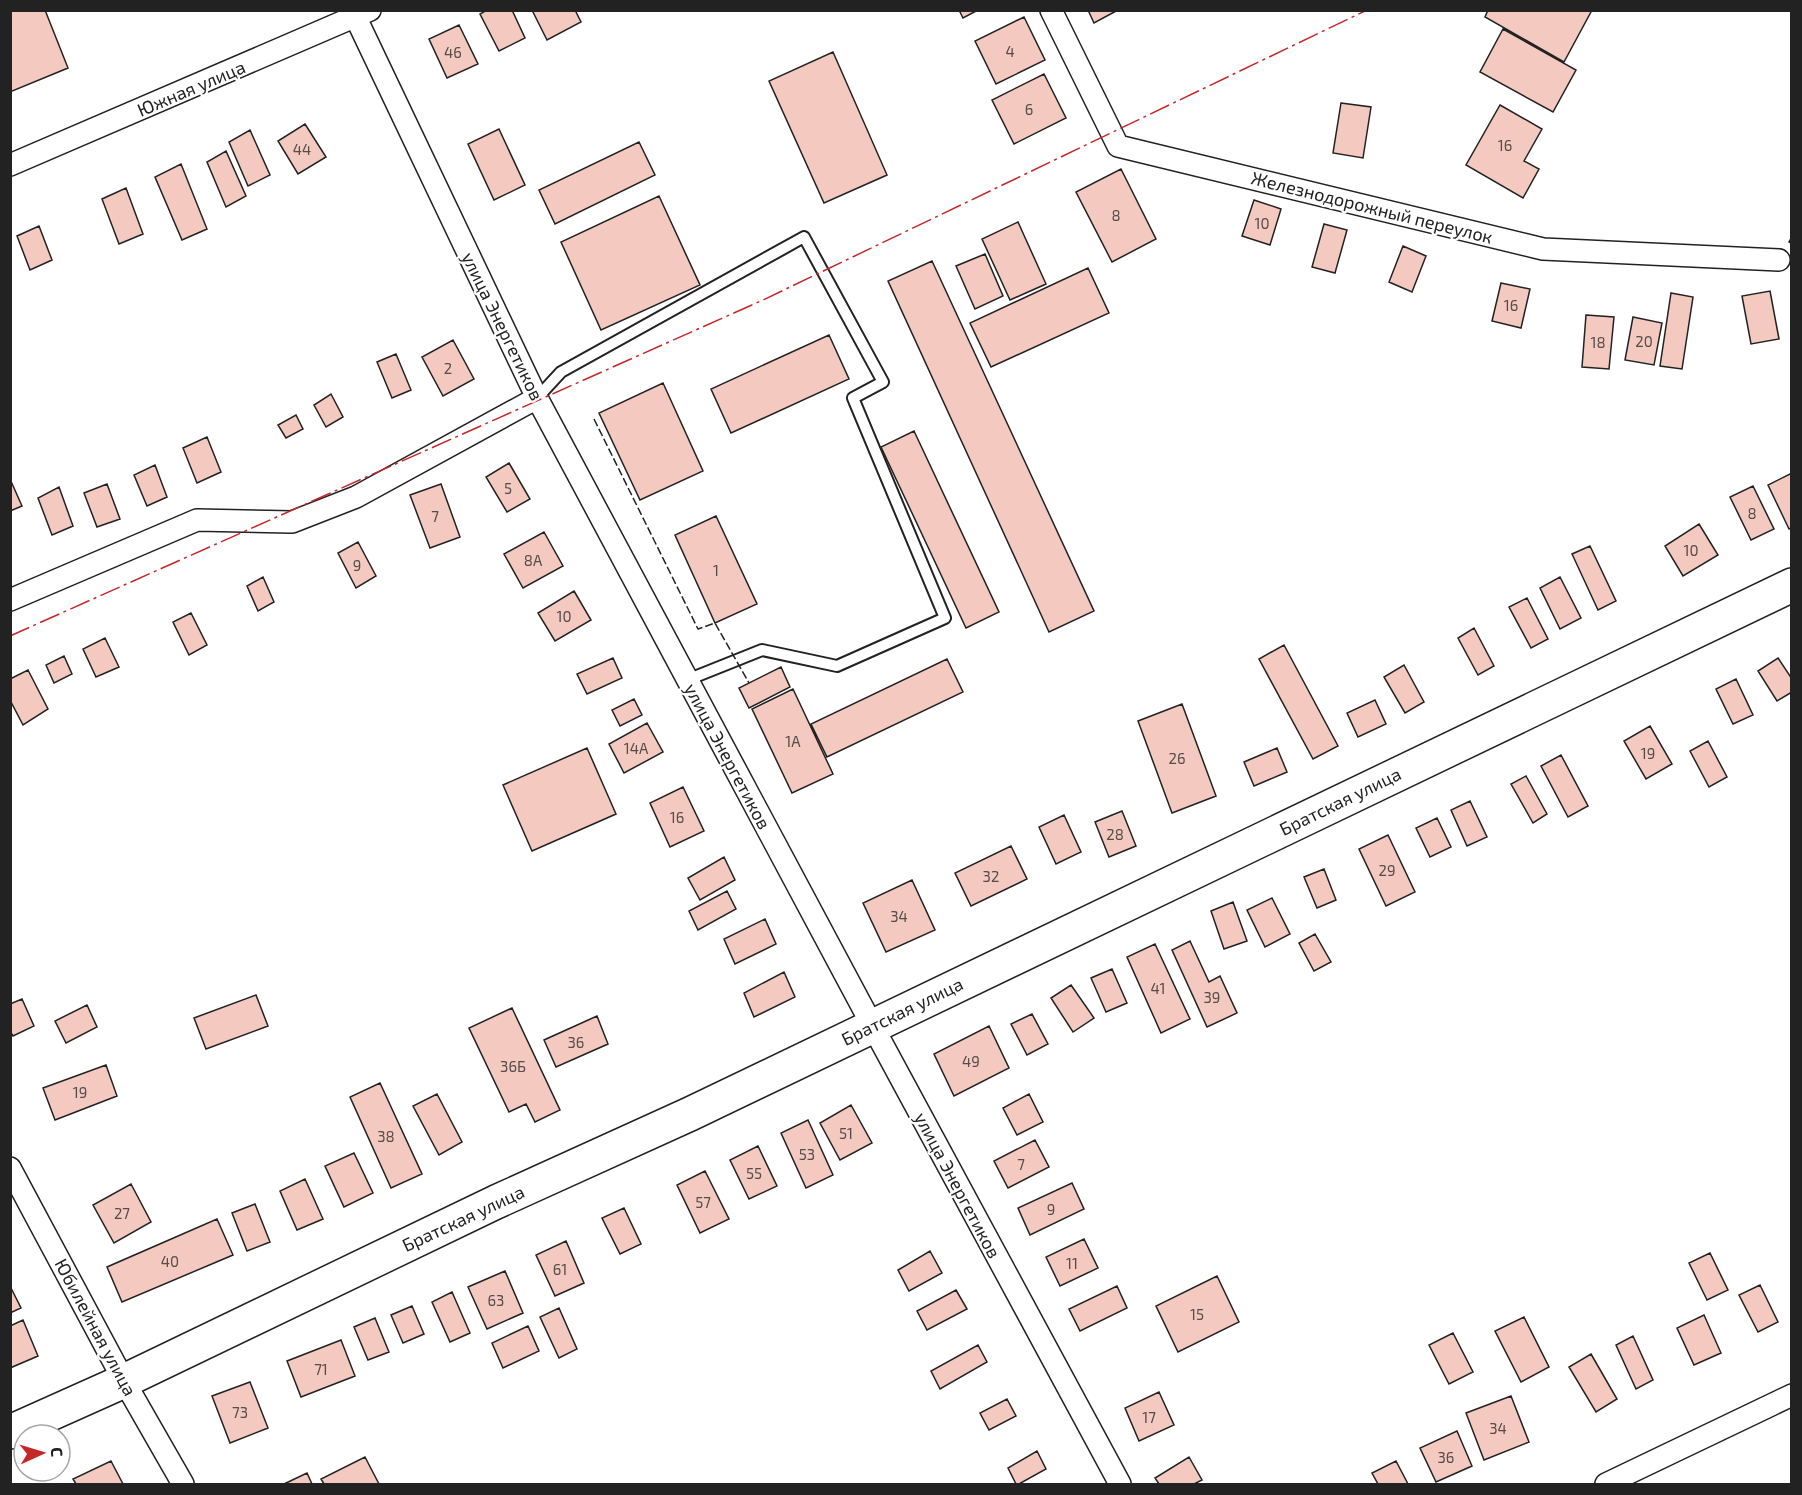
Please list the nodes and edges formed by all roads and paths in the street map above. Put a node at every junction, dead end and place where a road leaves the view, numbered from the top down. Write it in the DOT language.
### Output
graph roads {
  1 [pos="1051,10"];
  2 [pos="363,14"];
  3 [pos="10,165"];
  4 [pos="1779,260"];
  5 [pos="537,398"];
  6 [pos="1791,585"];
  7 [pos="10,600"];
  8 [pos="687,680"];
  9 [pos="872,1026"];
  10 [pos="10,1168"];
  11 [pos="124,1381"];
  12 [pos="1791,1395"];
  13 [pos="10,1432"];
  14 [pos="183,1485"];
  15 [pos="1120,1485"];
  16 [pos="1606,1485"];
  1 -- 4 [label="street, Железнодорожный переулок"];
  2 -- 3 [label="street, Южная улица"];
  2 -- 5 [label="street, улица Энергетиков"];
  5 -- 7 [label="street"];
  5 -- 8 [label="street, улица Энергетиков"];
  5 -- 8 [label="lane"];
  6 -- 9 [label="main road, Братская улица"];
  8 -- 9 [label="street, улица Энергетиков"];
  9 -- 11 [label="main road, Братская улица"];
  9 -- 15 [label="street, улица Энергетиков"];
  10 -- 11 [label="street, Юбилейная улица"];
  11 -- 13 [label="main road, Братская улица"];
  11 -- 14 [label="street, Юбилейная улица"];
  12 -- 16 [label="street"];
}
